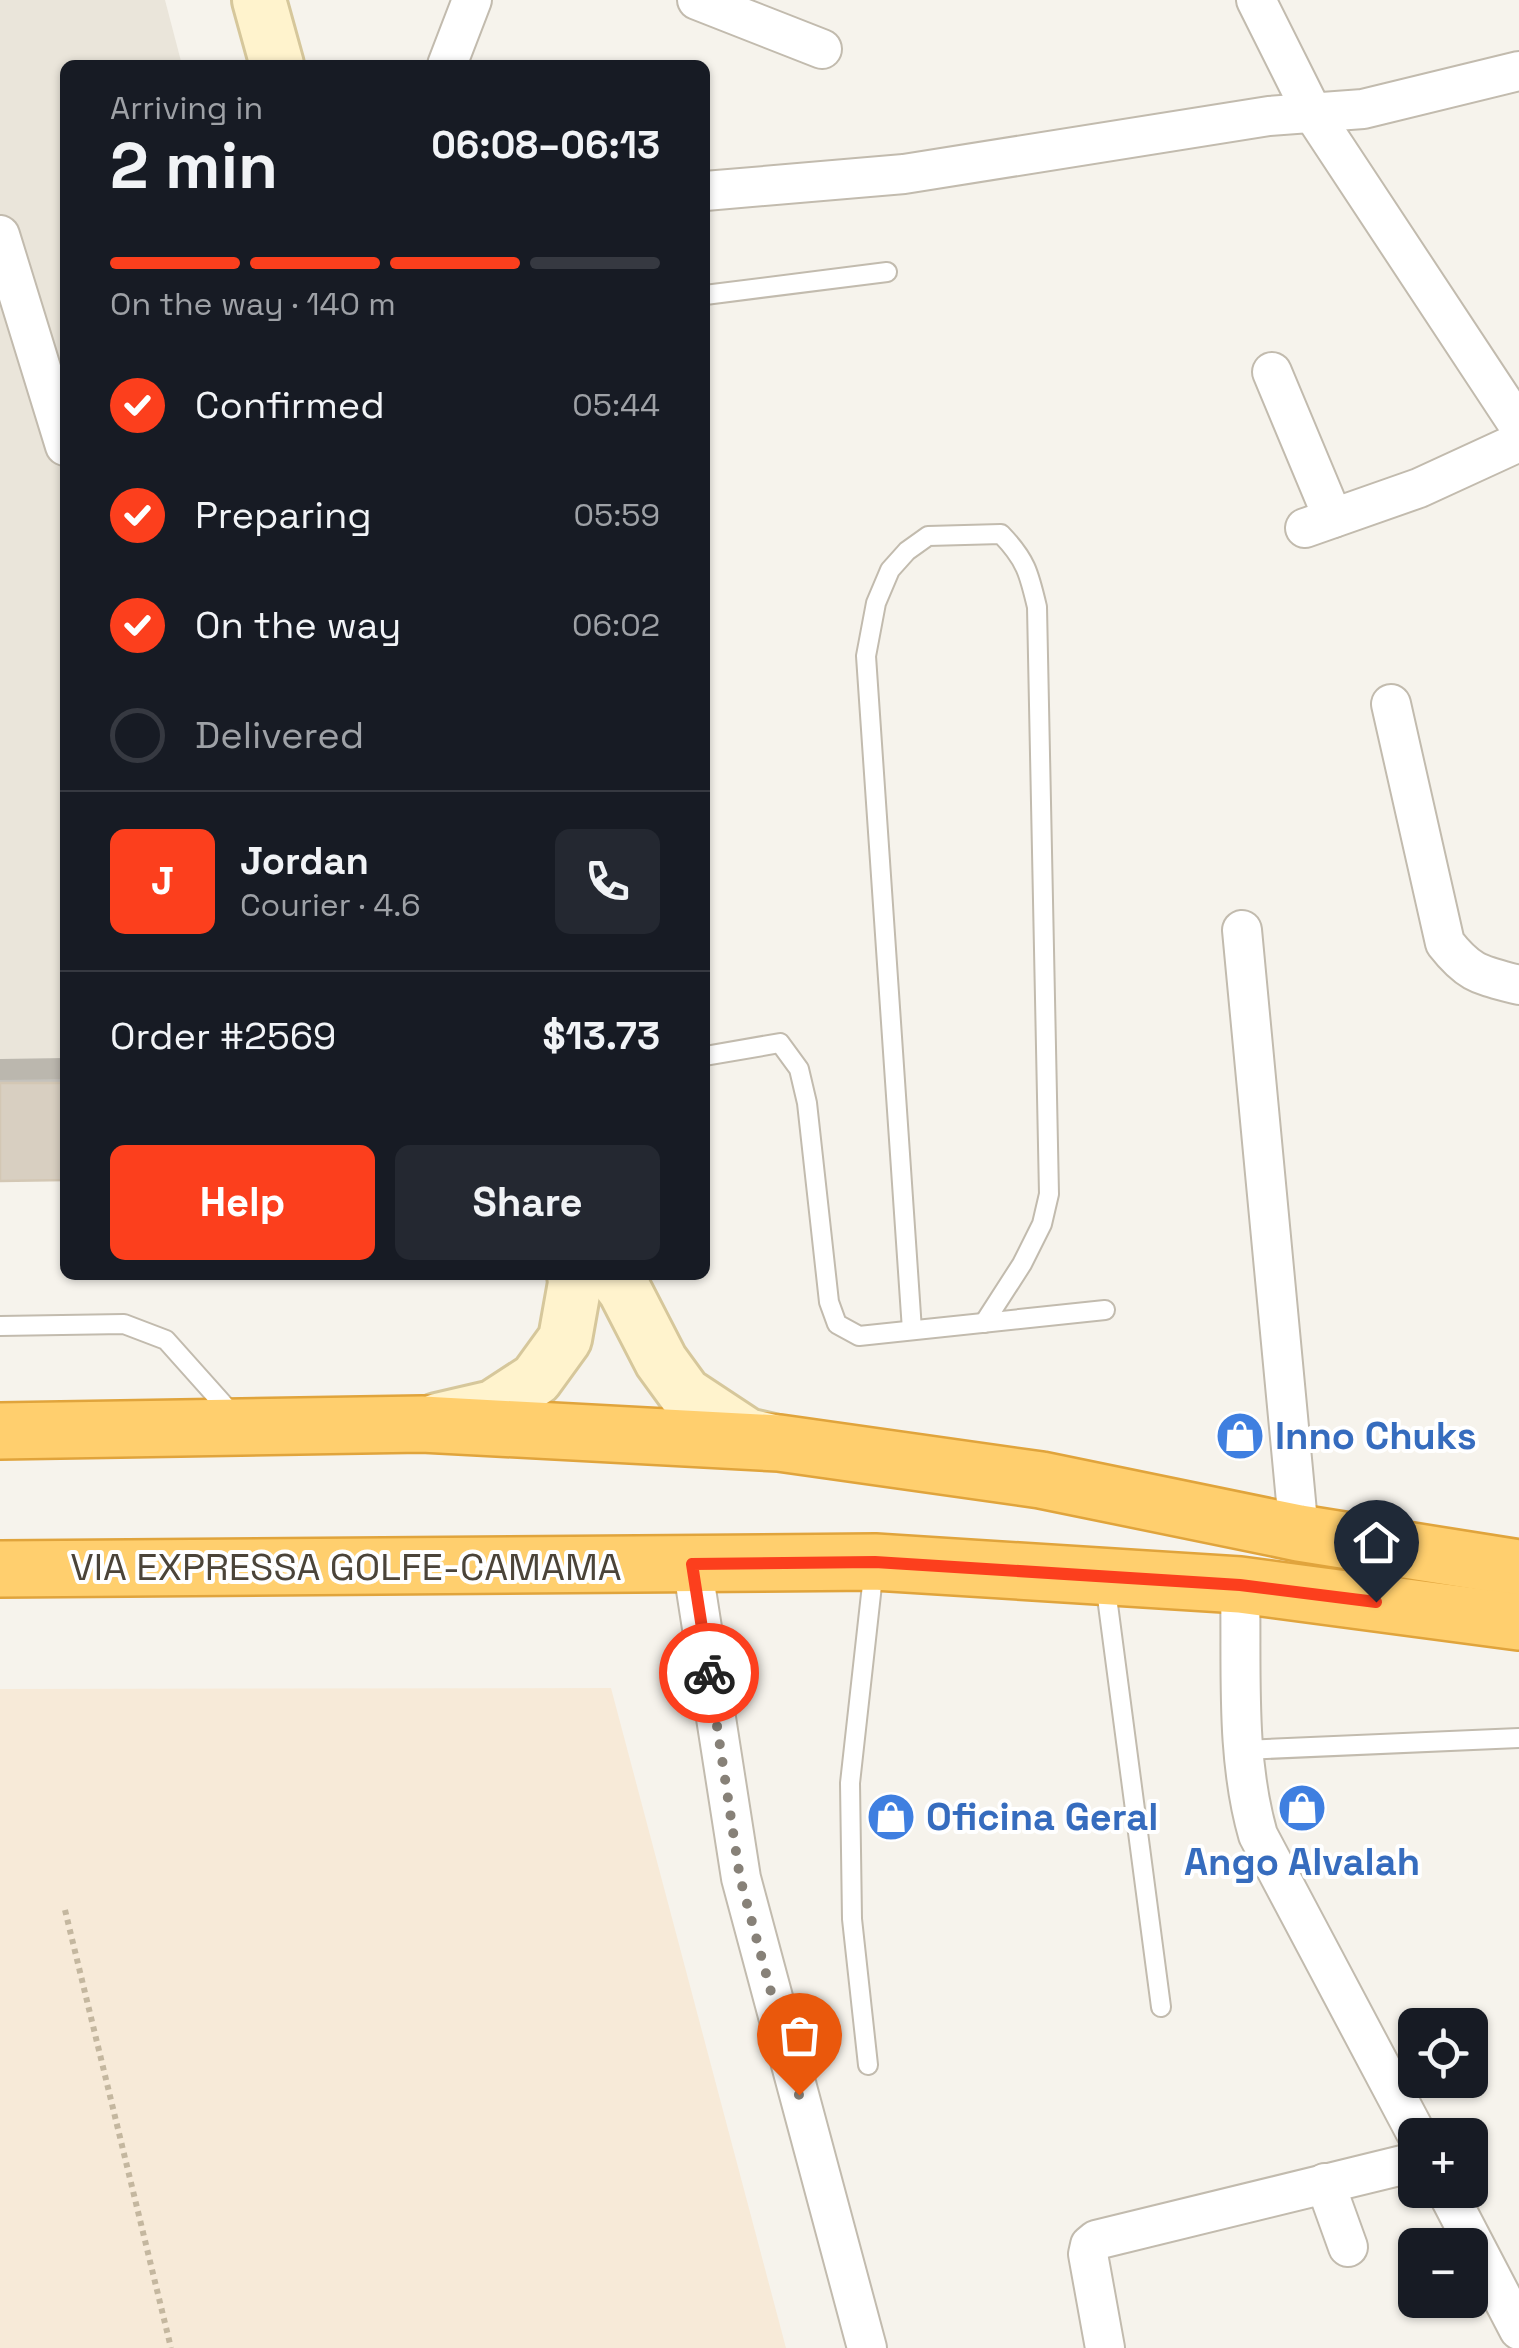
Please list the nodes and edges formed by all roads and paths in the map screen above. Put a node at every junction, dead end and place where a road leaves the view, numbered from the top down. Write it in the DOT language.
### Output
graph roads {
  1 [pos="258,0"];
  2 [pos="472,0"];
  3 [pos="696,0"];
  4 [pos="1256,0"];
  5 [pos="822,49"];
  6 [pos="275,60"];
  7 [pos="449,60"];
  8 [pos="1519,71"];
  9 [pos="1312,112"];
  10 [pos="710,191"];
  11 [pos="0,235"];
  12 [pos="888,272"];
  13 [pos="710,294"];
  14 [pos="1272,372"];
  15 [pos="1519,426"];
  16 [pos="60,430"];
  17 [pos="1519,442"];
  18 [pos="1392,704"];
  19 [pos="1242,930"];
  20 [pos="1519,985"];
  21 [pos="710,1055"];
  22 [pos="573,1280"];
  23 [pos="616,1280"];
  24 [pos="1104,1310"];
  25 [pos="984,1323"];
  26 [pos="0,1326"];
  27 [pos="912,1330"];
  28 [pos="422,1424"];
  29 [pos="244,1427"];
  30 [pos="0,1431"];
  31 [pos="780,1443"];
  32 [pos="1299,1533"];
  33 [pos="875,1562"];
  34 [pos="692,1564"];
  35 [pos="1519,1568"];
  36 [pos="0,1569"];
  37 [pos="1104,1576"];
  38 [pos="1240,1585"];
  39 [pos="1519,1622"];
  40 [pos="1519,1738"];
  41 [pos="1244,1750"];
  42 [pos="65,1910"];
  43 [pos="1161,2007"];
  44 [pos="868,2065"];
  45 [pos="1409,2118"];
  46 [pos="1398,2166"];
  47 [pos="1325,2183"];
  48 [pos="1455,2208"];
  49 [pos="1348,2247"];
  50 [pos="1519,2330"];
  51 [pos="171,2348"];
  52 [pos="867,2348"];
  53 [pos="1105,2348"];
  1 -- 6 [label="street"];
  2 -- 7 [label="street"];
  3 -- 5 [label="street"];
  4 -- 9 [label="street"];
  8 -- 9 [label="street"];
  9 -- 10 [label="street"];
  9 -- 15 [label="street"];
  11 -- 16 [label="street"];
  12 -- 13 [label="lane"];
  14 -- 17 [label="street"];
  18 -- 20 [label="street"];
  19 -- 32 [label="street"];
  21 -- 27 [label="lane"];
  22 -- 28 [label="street"];
  23 -- 31 [label="street"];
  24 -- 25 [label="lane"];
  25 -- 27 [label="lane"];
  25 -- 27 [label="lane"];
  26 -- 29 [label="lane"];
  28 -- 29 [label="highway"];
  28 -- 31 [label="highway"];
  29 -- 30 [label="highway"];
  31 -- 32 [label="highway"];
  32 -- 35 [label="highway"];
  33 -- 34 [label="highway, VIA EXPRESSA GOLFE-CAMAMA"];
  33 -- 37 [label="highway, VIA EXPRESSA GOLFE-CAMAMA"];
  33 -- 44 [label="lane"];
  34 -- 36 [label="highway, VIA EXPRESSA GOLFE-CAMAMA"];
  34 -- 52 [label="street"];
  37 -- 38 [label="highway, VIA EXPRESSA GOLFE-CAMAMA"];
  37 -- 43 [label="lane"];
  38 -- 39 [label="highway, VIA EXPRESSA GOLFE-CAMAMA"];
  38 -- 41 [label="street"];
  40 -- 41 [label="lane"];
  41 -- 45 [label="street"];
  42 -- 51 [label="path"];
  46 -- 47 [label="street"];
  47 -- 49 [label="street"];
  47 -- 53 [label="street"];
  48 -- 50 [label="street"];
}
